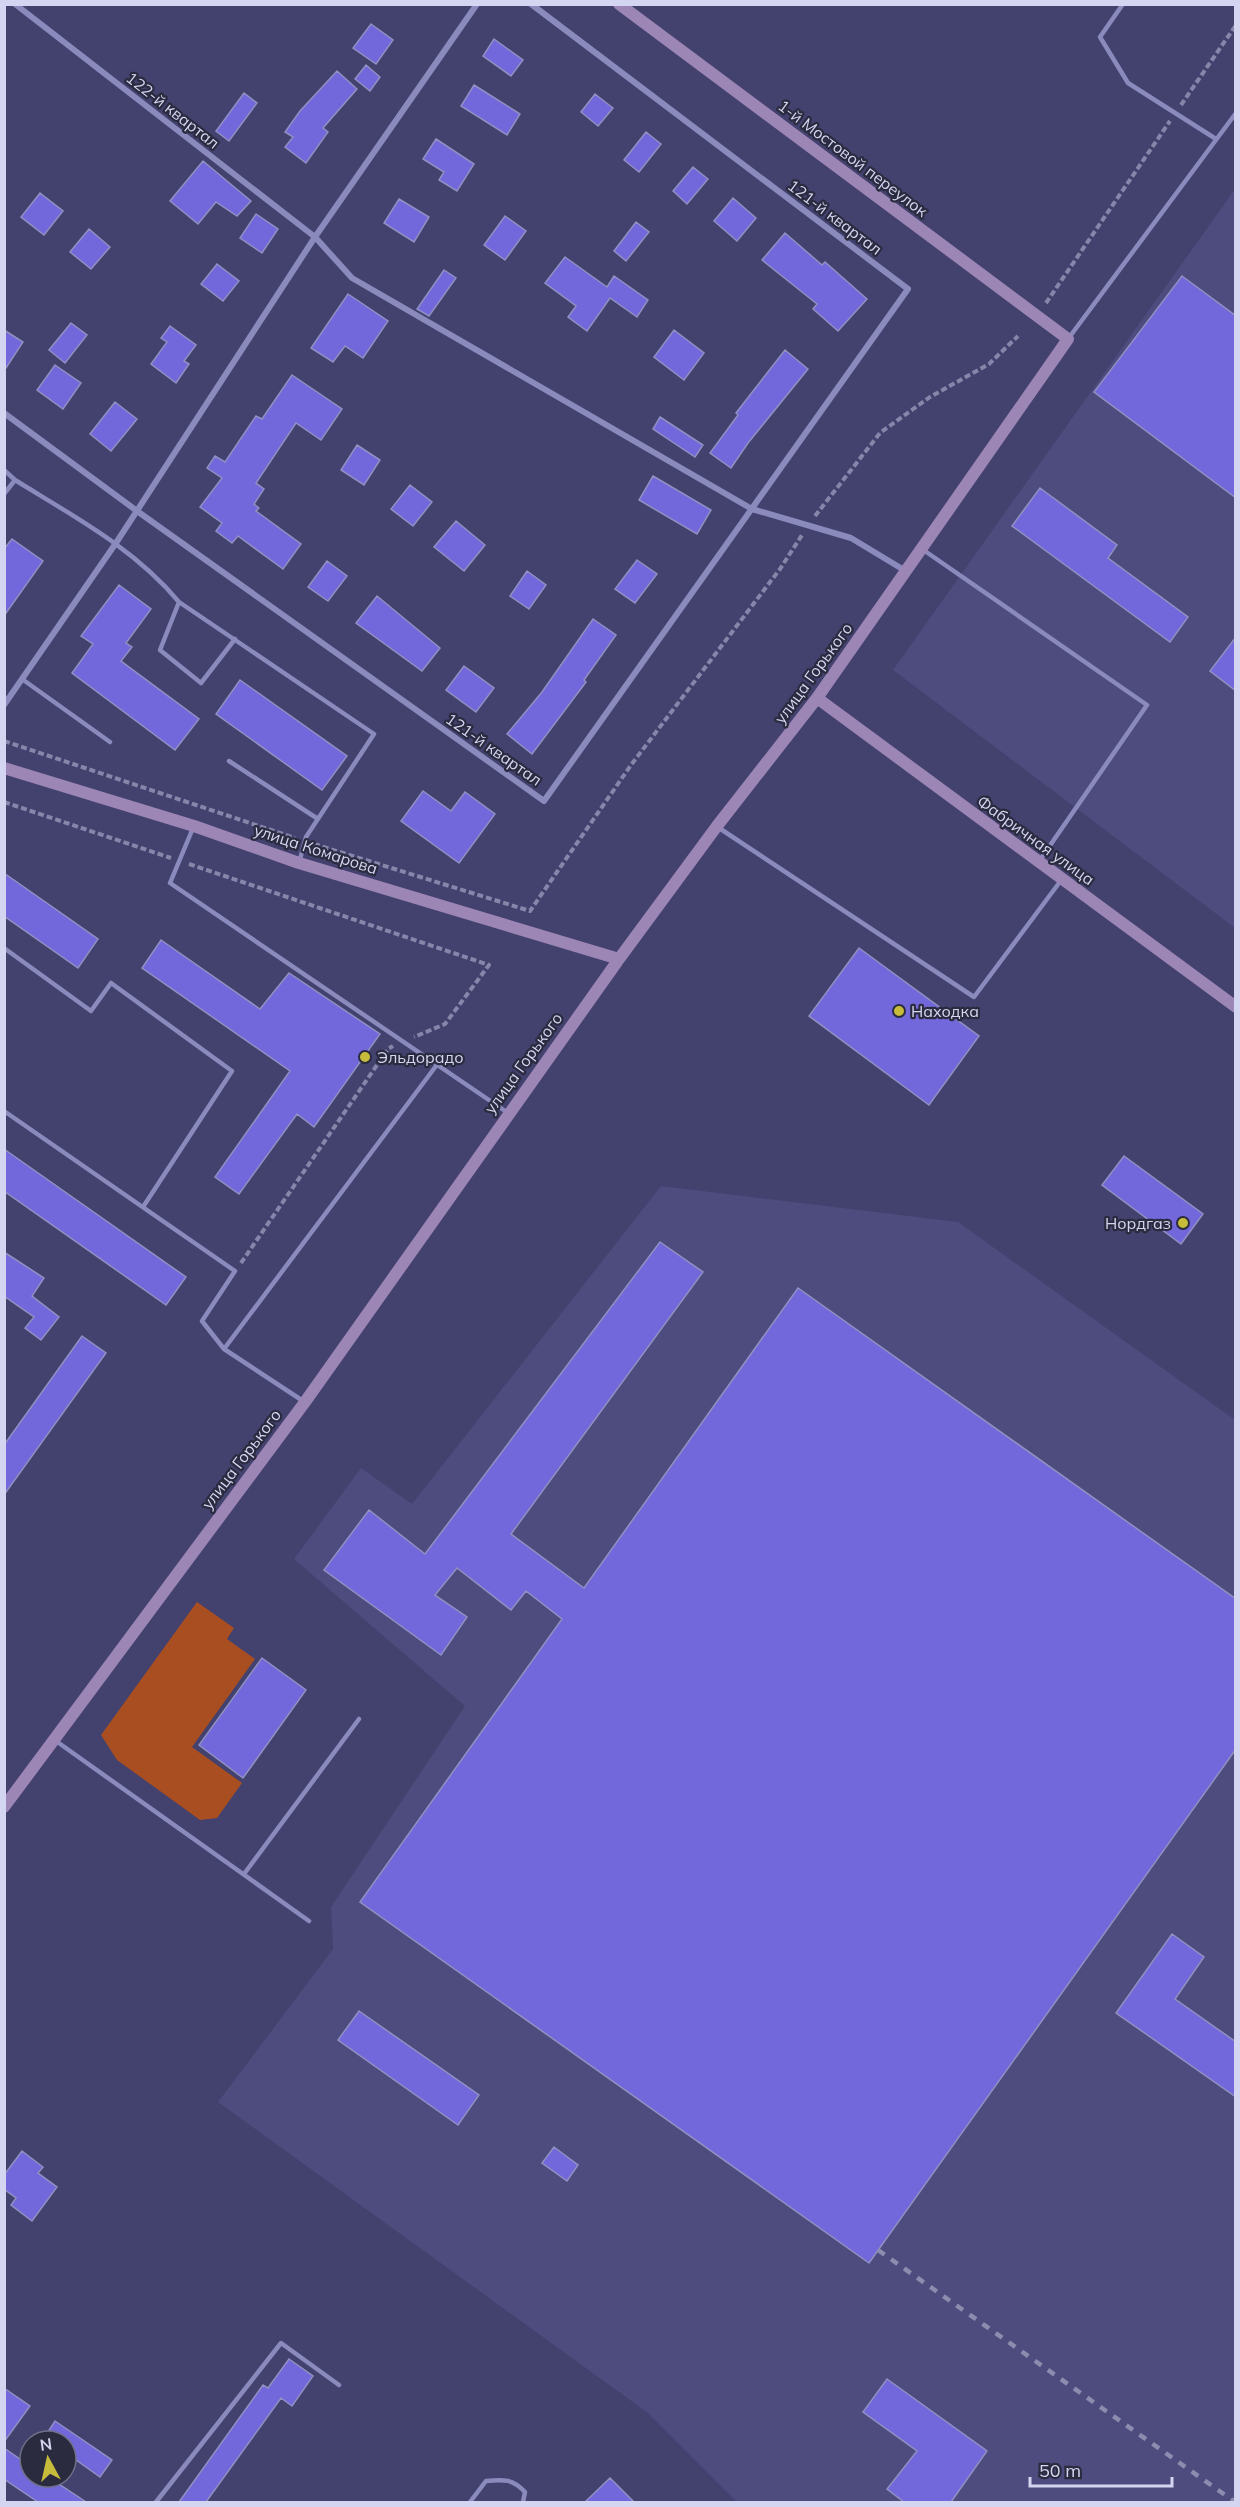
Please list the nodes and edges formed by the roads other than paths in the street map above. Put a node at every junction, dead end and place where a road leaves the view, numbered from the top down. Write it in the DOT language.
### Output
graph roads {
  1 [pos="15,4"];
  2 [pos="477,4"];
  3 [pos="531,4"];
  4 [pos="619,4"];
  5 [pos="1123,4"];
  6 [pos="1236,113"];
  7 [pos="1216,139"];
  8 [pos="315,237"];
  9 [pos="1068,339"];
  10 [pos="4,412"];
  11 [pos="4,470"];
  12 [pos="15,480"];
  13 [pos="4,494"];
  14 [pos="752,509"];
  15 [pos="137,511"];
  16 [pos="116,543"];
  17 [pos="921,548"];
  18 [pos="904,570"];
  19 [pos="179,602"];
  20 [pos="234,639"];
  21 [pos="22,679"];
  22 [pos="817,698"];
  23 [pos="4,705"];
  24 [pos="110,742"];
  25 [pos="229,761"];
  26 [pos="4,768"];
  27 [pos="318,819"];
  28 [pos="194,826"];
  29 [pos="717,826"];
  30 [pos="1038,862"];
  31 [pos="300,863"];
  32 [pos="1062,879"];
  33 [pos="4,948"];
  34 [pos="619,959"];
  35 [pos="1236,1007"];
  36 [pos="436,1066"];
  37 [pos="4,1111"];
  38 [pos="508,1113"];
  39 [pos="143,1207"];
  40 [pos="224,1348"];
  41 [pos="305,1402"];
  42 [pos="359,1719"];
  43 [pos="54,1739"];
  44 [pos="4,1807"];
  45 [pos="244,1874"];
  46 [pos="309,1921"];
  47 [pos="339,2385"];
  48 [pos="156,2502"];
  49 [pos="470,2502"];
  50 [pos="524,2502"];
  1 -- 8 [label="street, 122-й квартал"];
  2 -- 8 [label="street"];
  3 -- 14 [label="street, 121-й квартал"];
  4 -- 9 [label="main road, 1-й Мостовой переулок"];
  5 -- 7 [label="lane"];
  6 -- 7 [label="lane"];
  7 -- 9 [label="lane"];
  8 -- 14 [label="street"];
  8 -- 15 [label="street"];
  9 -- 17 [label="main road, улица Горького"];
  10 -- 15 [label="street"];
  11 -- 12 [label="lane"];
  12 -- 13 [label="lane"];
  12 -- 16 [label="lane"];
  14 -- 15 [label="street, 121-й квартал"];
  14 -- 18 [label="street"];
  15 -- 16 [label="street"];
  16 -- 19 [label="lane"];
  16 -- 21 [label="street"];
  17 -- 18 [label="main road, улица Горького"];
  17 -- 30 [label="lane"];
  18 -- 22 [label="main road, улица Горького"];
  19 -- 20 [label="lane"];
  19 -- 20 [label="lane"];
  20 -- 27 [label="lane"];
  21 -- 23 [label="street"];
  21 -- 24 [label="lane"];
  22 -- 29 [label="main road, улица Горького"];
  22 -- 30 [label="main road, Фабричная улица"];
  25 -- 27 [label="lane"];
  26 -- 28 [label="main road, улица Комарова"];
  27 -- 31 [label="lane"];
  28 -- 31 [label="main road, улица Комарова"];
  28 -- 36 [label="lane"];
  29 -- 32 [label="lane"];
  29 -- 34 [label="main road, улица Горького"];
  30 -- 32 [label="main road, Фабричная улица"];
  31 -- 34 [label="main road, улица Комарова"];
  32 -- 35 [label="main road, Фабричная улица"];
  33 -- 39 [label="lane"];
  34 -- 38 [label="main road, улица Горького"];
  36 -- 38 [label="lane"];
  36 -- 40 [label="lane"];
  37 -- 39 [label="lane"];
  38 -- 41 [label="main road, улица Горького"];
  39 -- 40 [label="lane"];
  40 -- 41 [label="lane"];
  41 -- 43 [label="main road, улица Горького"];
  42 -- 45 [label="lane"];
  43 -- 44 [label="main road, улица Горького"];
  43 -- 45 [label="lane"];
  45 -- 46 [label="lane"];
  47 -- 48 [label="lane"];
  49 -- 50 [label="lane"];
}
